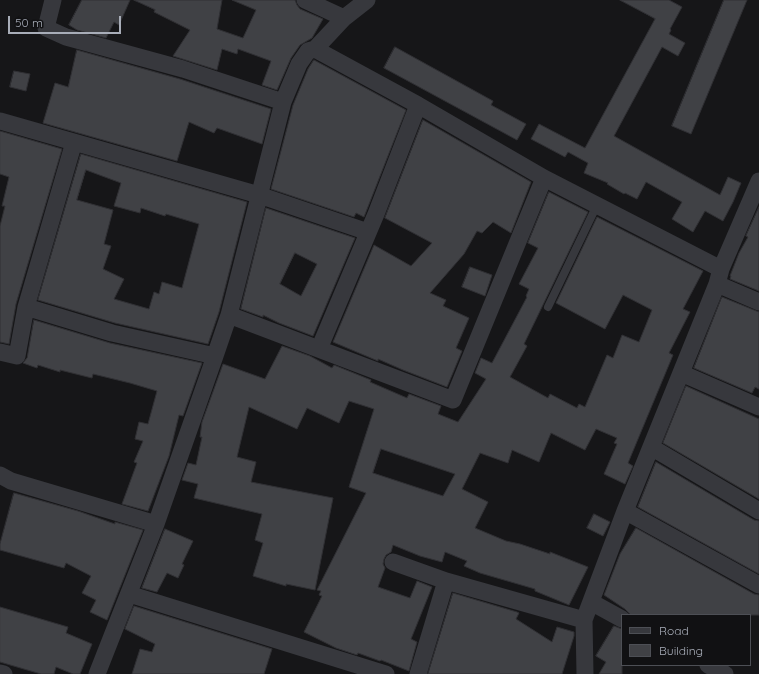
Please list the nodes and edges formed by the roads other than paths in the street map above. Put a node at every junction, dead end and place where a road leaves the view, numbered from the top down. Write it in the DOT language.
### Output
graph roads {
  1 [pos="53,0"];
  2 [pos="305,0"];
  3 [pos="367,0"];
  4 [pos="344,18"];
  5 [pos="315,49"];
  6 [pos="283,102"];
  7 [pos="418,106"];
  8 [pos="0,121"];
  9 [pos="74,142"];
  10 [pos="544,178"];
  11 [pos="759,181"];
  12 [pos="259,195"];
  13 [pos="755,203"];
  14 [pos="597,205"];
  15 [pos="368,232"];
  16 [pos="719,277"];
  17 [pos="759,302"];
  18 [pos="548,306"];
  19 [pos="26,307"];
  20 [pos="229,315"];
  21 [pos="320,349"];
  22 [pos="0,352"];
  23 [pos="216,356"];
  24 [pos="681,373"];
  25 [pos="759,407"];
  26 [pos="651,447"];
  27 [pos="0,475"];
  28 [pos="625,511"];
  29 [pos="759,511"];
  30 [pos="156,524"];
  31 [pos="393,562"];
  32 [pos="446,581"];
  33 [pos="759,585"];
  34 [pos="129,594"];
  35 [pos="591,602"];
  36 [pos="621,617"];
  37 [pos="584,620"];
  38 [pos="710,666"];
  39 [pos="0,673"];
  40 [pos="4,674"];
  41 [pos="97,674"];
  42 [pos="386,674"];
  43 [pos="418,674"];
  44 [pos="585,674"];
  45 [pos="725,674"];
  1 -- 6 [label="street"];
  2 -- 4 [label="street"];
  3 -- 4 [label="street"];
  4 -- 5 [label="street"];
  5 -- 6 [label="street"];
  5 -- 7 [label="street"];
  6 -- 12 [label="street"];
  7 -- 10 [label="street"];
  7 -- 15 [label="street"];
  8 -- 9 [label="street"];
  9 -- 12 [label="street"];
  9 -- 19 [label="street"];
  10 -- 14 [label="street"];
  10 -- 21 [label="street"];
  11 -- 13 [label="street"];
  12 -- 15 [label="street"];
  12 -- 20 [label="street"];
  13 -- 16 [label="street"];
  14 -- 16 [label="street"];
  14 -- 18 [label="lane"];
  15 -- 21 [label="street"];
  16 -- 17 [label="street"];
  16 -- 24 [label="street"];
  19 -- 22 [label="street"];
  19 -- 23 [label="street"];
  20 -- 21 [label="street"];
  20 -- 23 [label="street"];
  23 -- 30 [label="street"];
  24 -- 25 [label="street"];
  24 -- 26 [label="street"];
  26 -- 28 [label="street"];
  26 -- 29 [label="street"];
  27 -- 30 [label="street"];
  28 -- 33 [label="street"];
  28 -- 35 [label="street"];
  30 -- 34 [label="street"];
  31 -- 32 [label="street"];
  32 -- 37 [label="street"];
  32 -- 43 [label="street"];
  34 -- 41 [label="street"];
  34 -- 42 [label="street"];
  35 -- 36 [label="street"];
  35 -- 37 [label="street"];
  37 -- 44 [label="street"];
  38 -- 45 [label="street"];
  39 -- 40 [label="street"];
}
